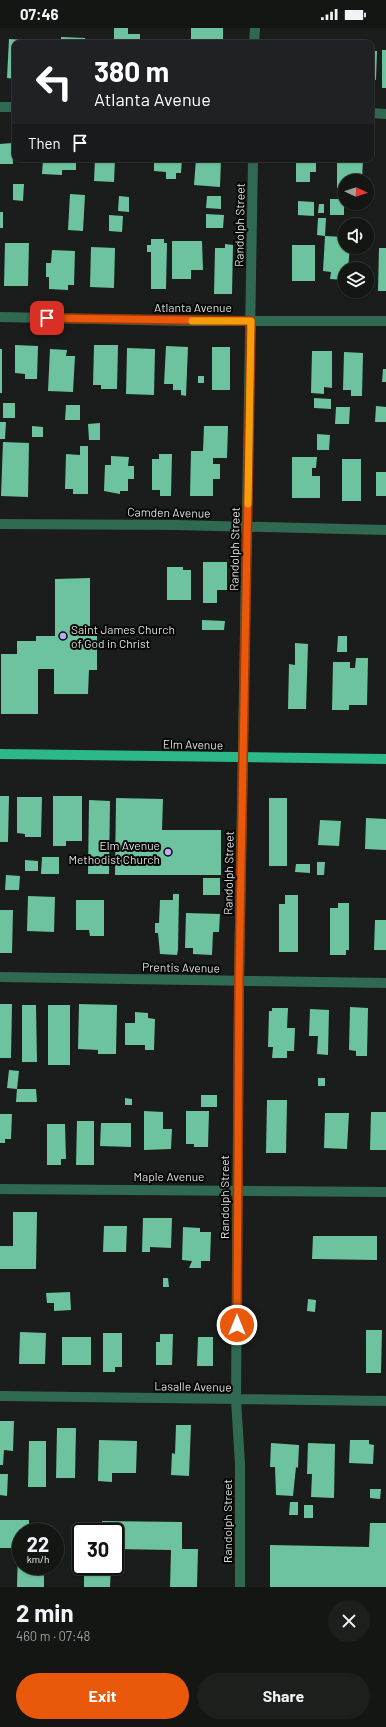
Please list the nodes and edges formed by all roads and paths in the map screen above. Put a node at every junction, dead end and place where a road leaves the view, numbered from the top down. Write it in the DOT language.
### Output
graph roads {
  1 [pos="255,28"];
  2 [pos="254,40"];
  3 [pos="0,107"];
  4 [pos="12,107"];
  5 [pos="374,113"];
  6 [pos="386,114"];
  7 [pos="253,162"];
  8 [pos="0,317"];
  9 [pos="251,321"];
  10 [pos="386,321"];
  11 [pos="0,524"];
  12 [pos="248,527"];
  13 [pos="386,530"];
  14 [pos="0,754"];
  15 [pos="244,757"];
  16 [pos="386,759"];
  17 [pos="0,977"];
  18 [pos="239,980"];
  19 [pos="386,983"];
  20 [pos="0,1189"];
  21 [pos="237,1190"];
  22 [pos="386,1192"];
  23 [pos="0,1396"];
  24 [pos="236,1400"];
  25 [pos="386,1401"];
  26 [pos="240,1587"];
  1 -- 2 [label="street"];
  3 -- 4 [label="street"];
  5 -- 6 [label="street"];
  7 -- 9 [label="street, Randolph Street"];
  8 -- 9 [label="street, Atlanta Avenue"];
  9 -- 10 [label="street, Atlanta Avenue"];
  9 -- 12 [label="street, Randolph Street"];
  11 -- 12 [label="street, Camden Avenue"];
  12 -- 13 [label="street, Camden Avenue"];
  12 -- 15 [label="street, Randolph Street"];
  14 -- 15 [label="main road, Elm Avenue"];
  15 -- 16 [label="main road, Elm Avenue"];
  15 -- 18 [label="street, Randolph Street"];
  17 -- 18 [label="street, Prentis Avenue"];
  18 -- 19 [label="street, Prentis Avenue"];
  18 -- 21 [label="street, Randolph Street"];
  20 -- 21 [label="street, Maple Avenue"];
  21 -- 22 [label="street, Maple Avenue"];
  21 -- 24 [label="street, Randolph Street"];
  23 -- 24 [label="street, Lasalle Avenue"];
  24 -- 25 [label="street, Lasalle Avenue"];
  24 -- 26 [label="street, Randolph Street"];
}
